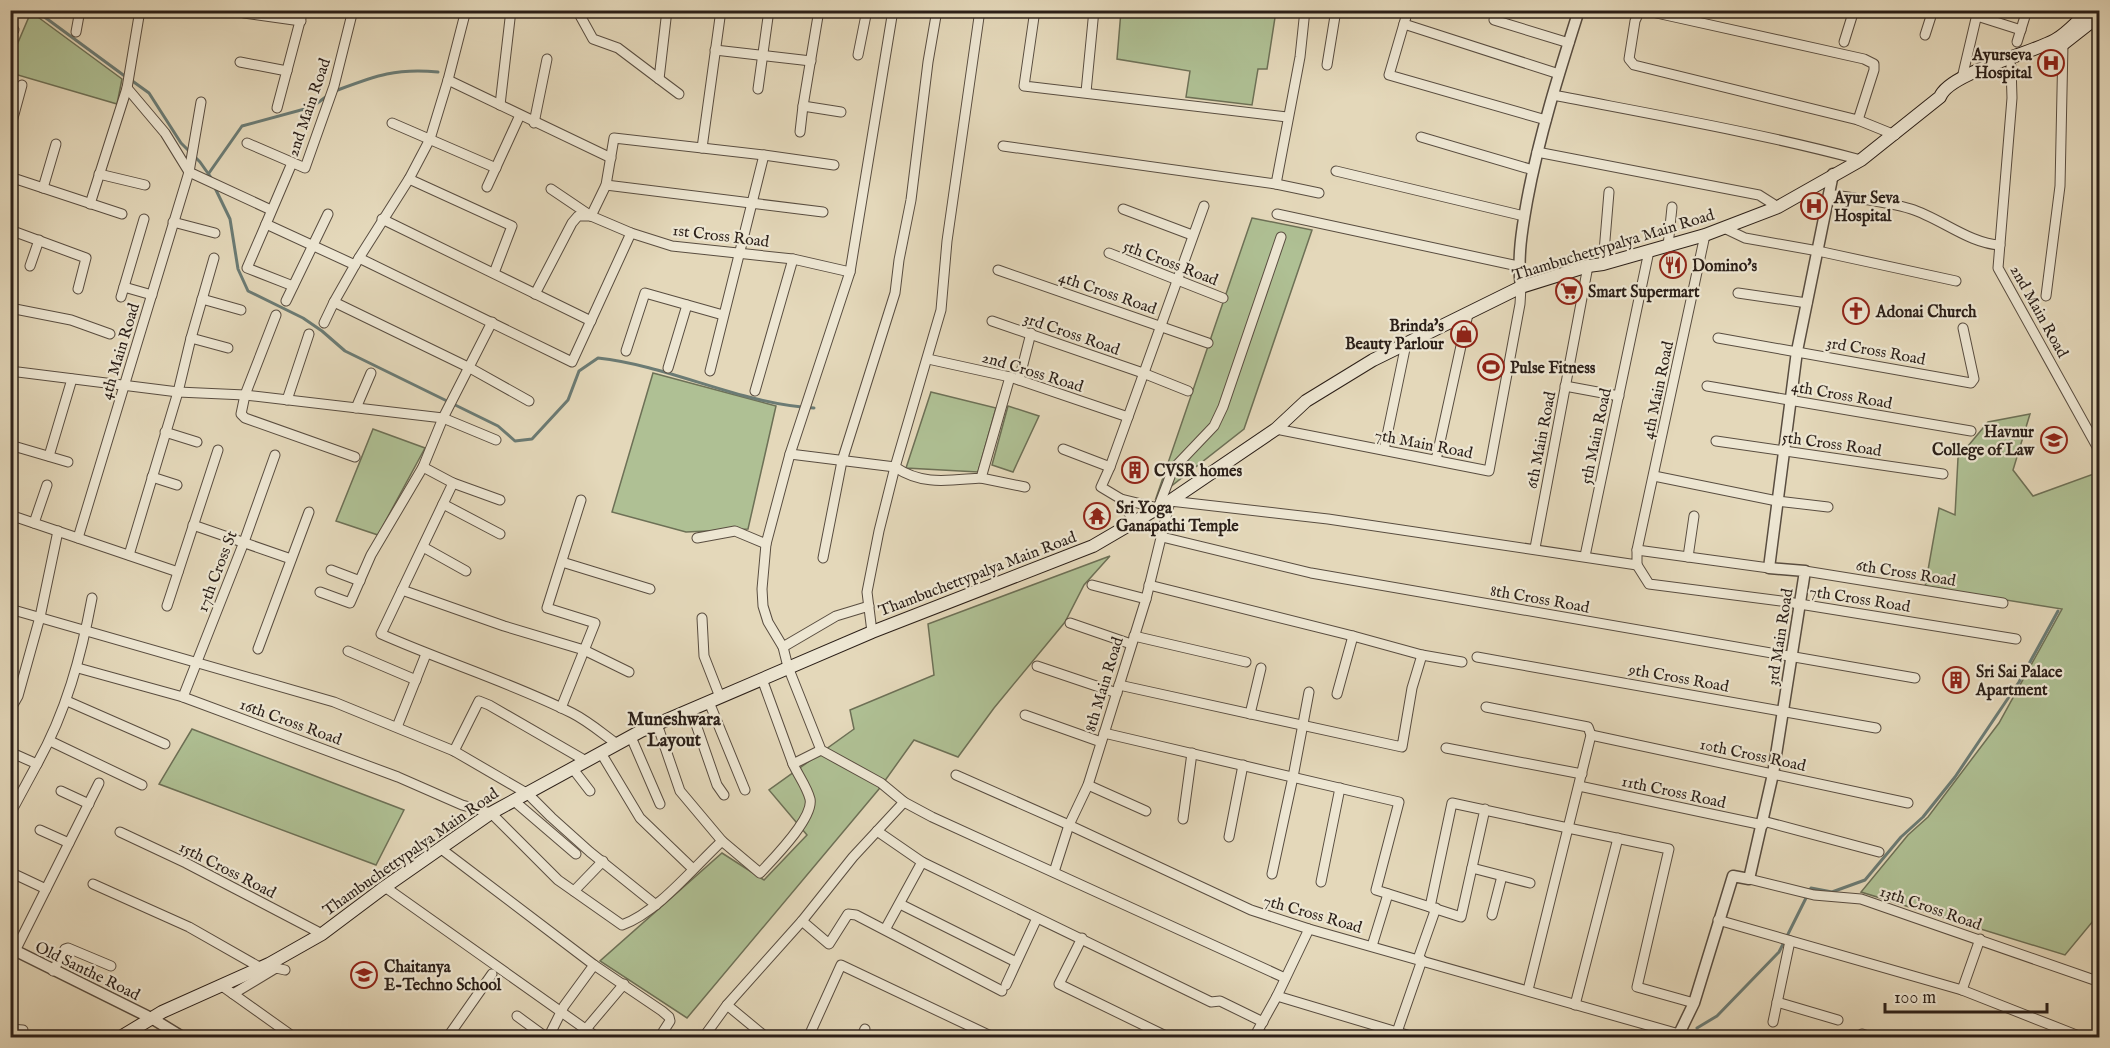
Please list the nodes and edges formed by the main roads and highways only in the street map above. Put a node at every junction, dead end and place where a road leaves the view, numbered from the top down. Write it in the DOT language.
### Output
graph roads {
  1 [pos="2084,12"];
  2 [pos="2100,15"];
  3 [pos="1940,97"];
  4 [pos="119,1038"];
  1 -- 3 [label="main road, Thambuchettypalya Main Road"];
  2 -- 3 [label="main road, Thambuchettypalya Main Road"];
  3 -- 4 [label="main road, Thambuchettypalya Main Road"];
}
